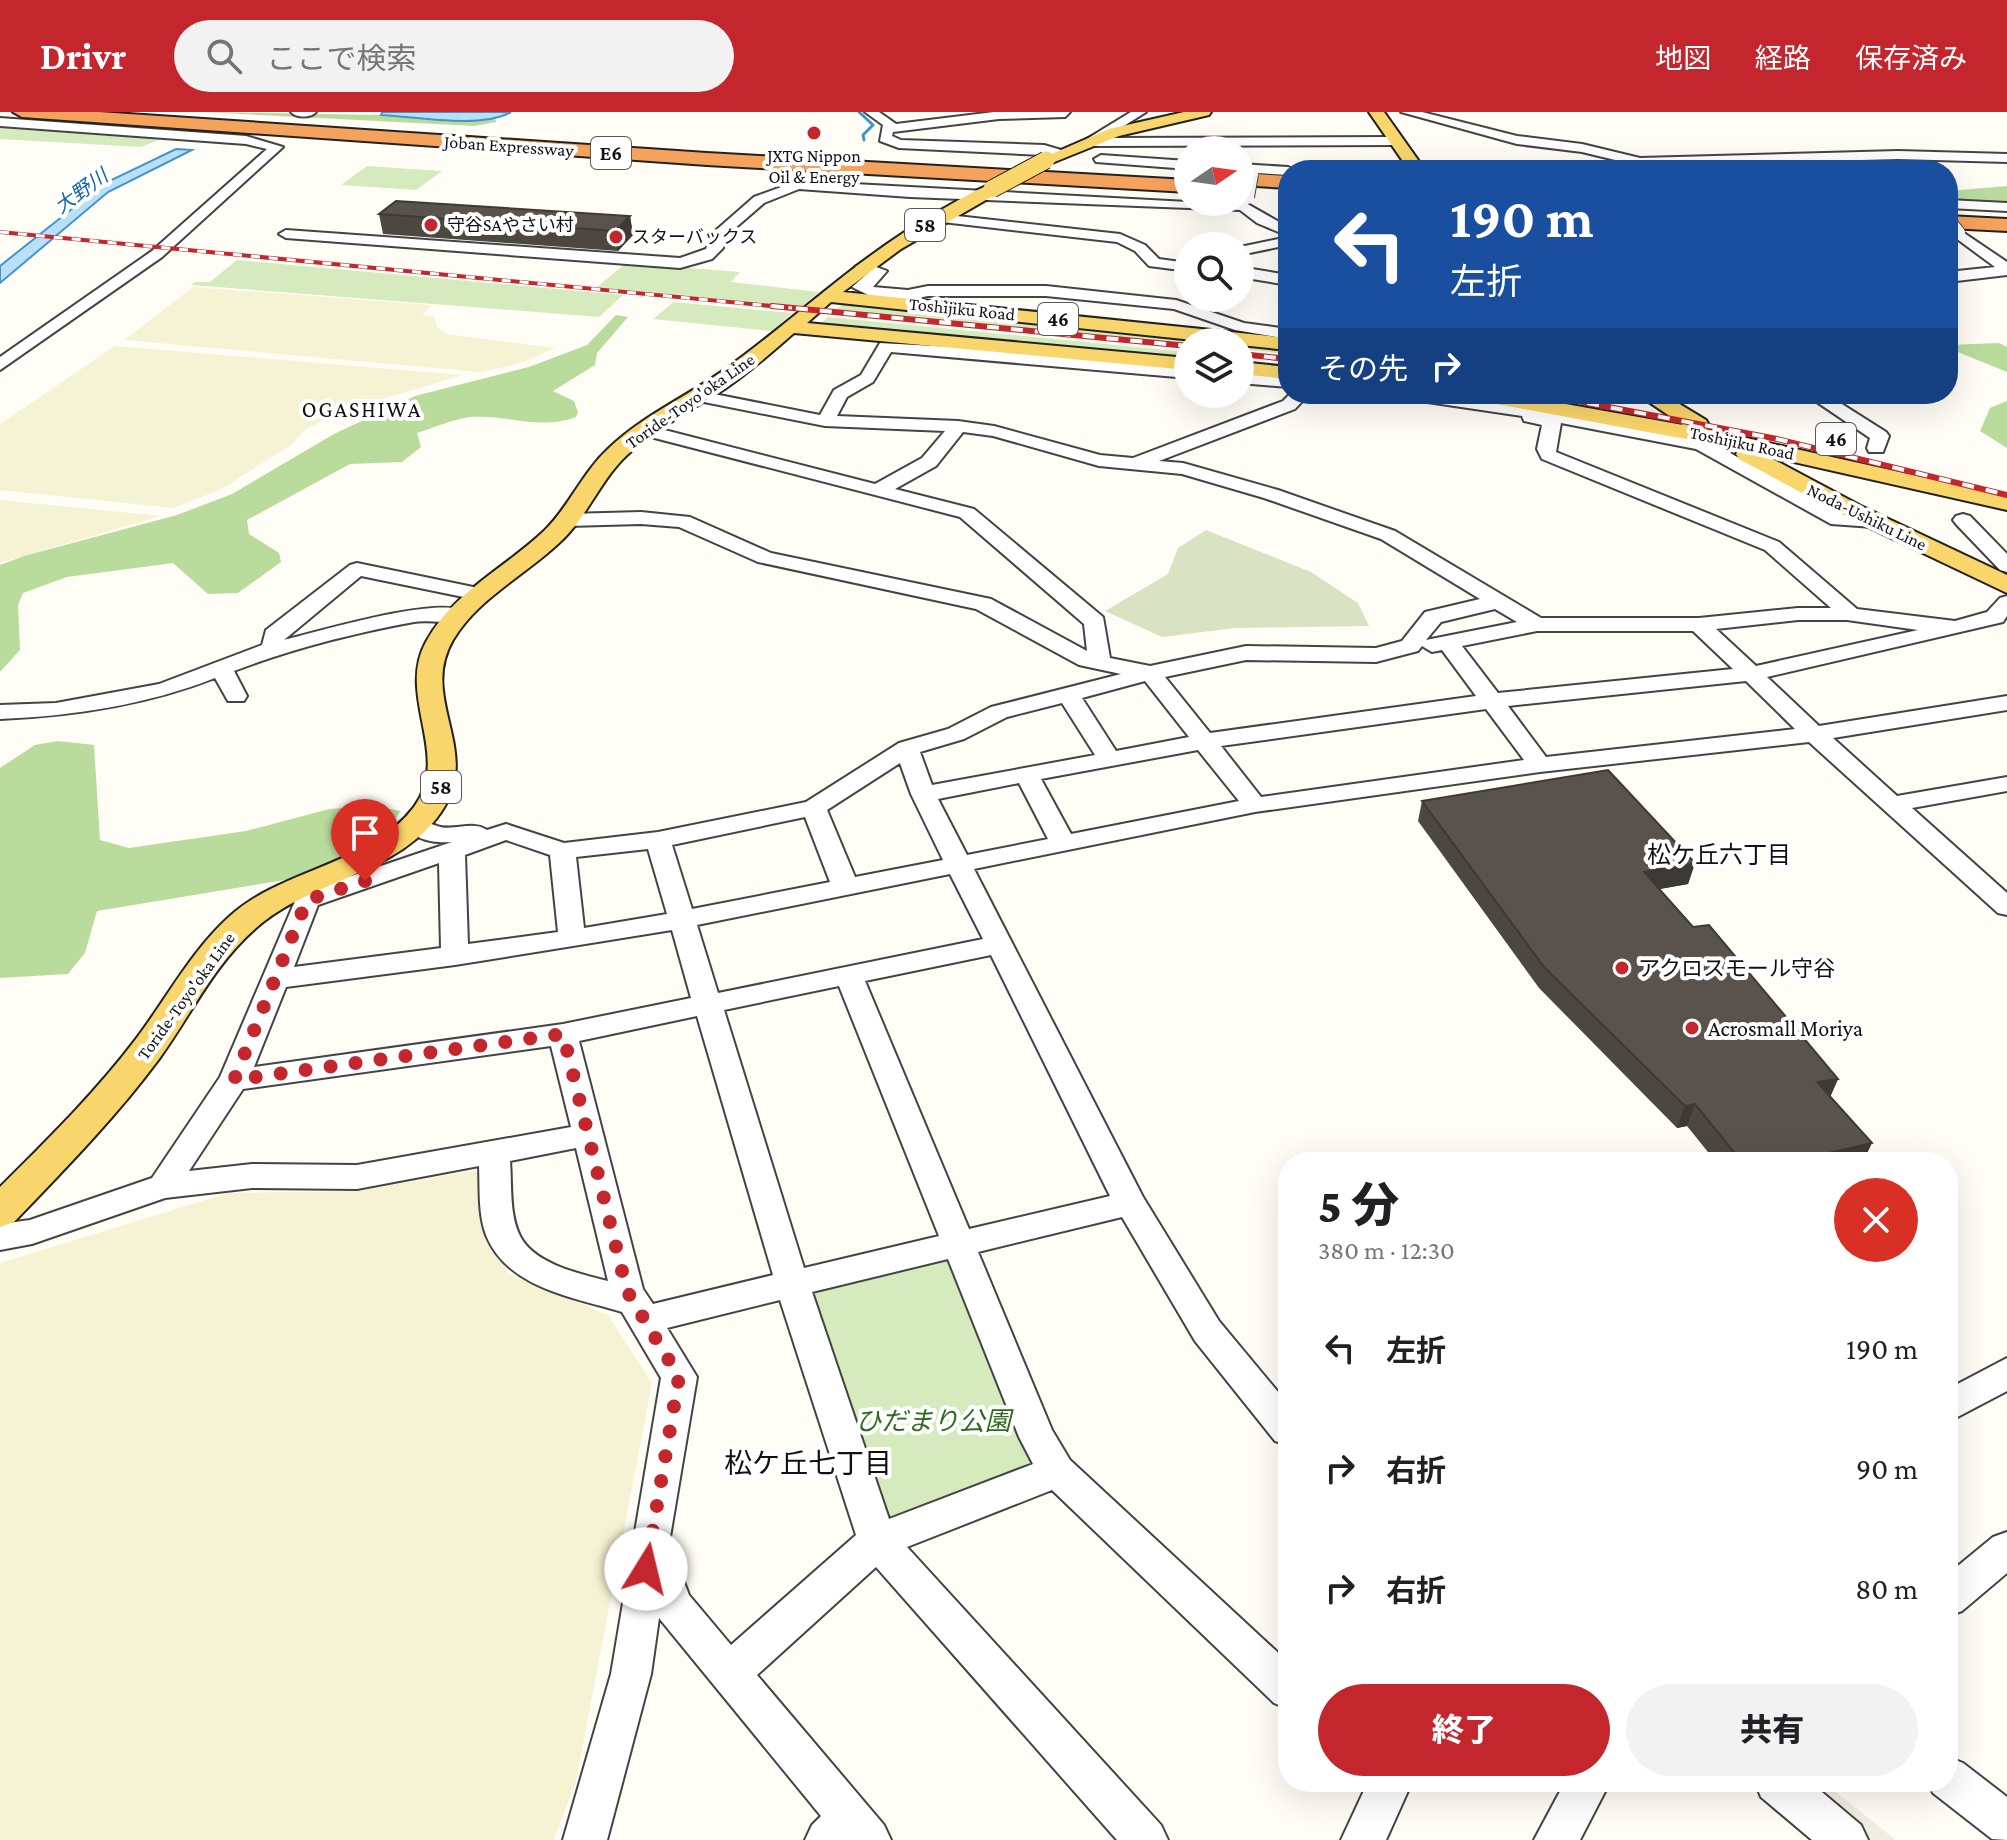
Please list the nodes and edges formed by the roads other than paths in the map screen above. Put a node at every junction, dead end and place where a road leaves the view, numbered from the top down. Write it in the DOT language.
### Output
graph roads {
  1 [pos="22,112"];
  2 [pos="116,112"];
  3 [pos="160,112"];
  4 [pos="297,112"];
  5 [pos="310,112"];
  6 [pos="871,112"];
  7 [pos="1064,112"];
  8 [pos="1077,112"];
  9 [pos="1140,112"];
  10 [pos="1204,112"];
  11 [pos="1376,112"];
  12 [pos="1407,112"];
  13 [pos="35,113"];
  14 [pos="0,122"];
  15 [pos="490,128"];
  16 [pos="890,129"];
  17 [pos="1091,140"];
  18 [pos="1395,141"];
  19 [pos="803,147"];
  20 [pos="457,153"];
  21 [pos="1898,155"];
  22 [pos="1054,156"];
  23 [pos="2007,158"];
  24 [pos="1409,160"];
  25 [pos="1632,160"];
  26 [pos="1714,160"];
  27 [pos="1906,160"];
  28 [pos="1174,164"];
  29 [pos="772,174"];
  30 [pos="1278,174"];
  31 [pos="1174,176"];
  32 [pos="1174,176"];
  33 [pos="1254,181"];
  34 [pos="1278,183"];
  35 [pos="1254,184"];
  36 [pos="1174,186"];
  37 [pos="1254,186"];
  38 [pos="1174,187"];
  39 [pos="1174,188"];
  40 [pos="1278,190"];
  41 [pos="986,192"];
  42 [pos="1958,195"];
  43 [pos="1254,204"];
  44 [pos="1958,204"];
  45 [pos="1970,205"];
  46 [pos="2007,207"];
  47 [pos="1958,215"];
  48 [pos="2007,217"];
  49 [pos="939,218"];
  50 [pos="2007,225"];
  51 [pos="1958,226"];
  52 [pos="1278,227"];
  53 [pos="1958,231"];
  54 [pos="286,234"];
  55 [pos="1278,243"];
  56 [pos="1254,248"];
  57 [pos="1174,265"];
  58 [pos="2004,265"];
  59 [pos="863,267"];
  60 [pos="1174,272"];
  61 [pos="1254,274"];
  62 [pos="1958,275"];
  63 [pos="1278,278"];
  64 [pos="827,296"];
  65 [pos="1121,299"];
  66 [pos="1082,321"];
  67 [pos="789,327"];
  68 [pos="1278,333"];
  69 [pos="1278,343"];
  70 [pos="1000,350"];
  71 [pos="1174,363"];
  72 [pos="0,365"];
  73 [pos="1254,369"];
  74 [pos="1174,371"];
  75 [pos="1278,372"];
  76 [pos="1254,379"];
  77 [pos="1278,381"];
  78 [pos="699,396"];
  79 [pos="1290,404"];
  80 [pos="1483,404"];
  81 [pos="1503,404"];
  82 [pos="1509,404"];
  83 [pos="1664,404"];
  84 [pos="1677,404"];
  85 [pos="1830,404"];
  86 [pos="1716,413"];
  87 [pos="825,421"];
  88 [pos="958,426"];
  89 [pos="645,430"];
  90 [pos="1718,438"];
  91 [pos="1850,442"];
  92 [pos="1883,450"];
  93 [pos="1834,462"];
  94 [pos="1135,464"];
  95 [pos="1949,467"];
  96 [pos="2007,483"];
  97 [pos="1807,488"];
  98 [pos="878,490"];
  99 [pos="2007,503"];
  100 [pos="568,520"];
  101 [pos="1963,520"];
  102 [pos="1873,521"];
  103 [pos="2006,568"];
  104 [pos="1500,601"];
  105 [pos="468,604"];
  106 [pos="2003,614"];
  107 [pos="1851,615"];
  108 [pos="1699,624"];
  109 [pos="1537,625"];
  110 [pos="1956,628"];
  111 [pos="1449,644"];
  112 [pos="1410,646"];
  113 [pos="281,647"];
  114 [pos="1099,663"];
  115 [pos="221,668"];
  116 [pos="1150,673"];
  117 [pos="1751,674"];
  118 [pos="1068,694"];
  119 [pos="236,696"];
  120 [pos="1491,701"];
  121 [pos="2007,703"];
  122 [pos="0,712"];
  123 [pos="1814,734"];
  124 [pos="1206,741"];
  125 [pos="907,748"];
  126 [pos="1110,759"];
  127 [pos="1540,765"];
  128 [pos="1027,775"];
  129 [pos="2005,786"];
  130 [pos="923,794"];
  131 [pos="1892,804"];
  132 [pos="1255,805"];
  133 [pos="814,808"];
  134 [pos="416,824"];
  135 [pos="490,837"];
  136 [pos="658,840"];
  137 [pos="1063,842"];
  138 [pos="562,851"];
  139 [pos="452,852"];
  140 [pos="959,862"];
  141 [pos="845,886"];
  142 [pos="2007,907"];
  143 [pos="682,920"];
  144 [pos="572,939"];
  145 [pos="1000,944"];
  146 [pos="455,956"];
  147 [pos="849,975"];
  148 [pos="276,979"];
  149 [pos="707,1004"];
  150 [pos="563,1034"];
  151 [pos="234,1080"];
  152 [pos="587,1135"];
  153 [pos="493,1152"];
  154 [pos="163,1186"];
  155 [pos="1130,1203"];
  156 [pos="0,1212"];
  157 [pos="0,1237"];
  158 [pos="959,1242"];
  159 [pos="792,1284"];
  160 [pos="640,1310"];
  161 [pos="2007,1373"];
  162 [pos="1958,1401"];
  163 [pos="1278,1418"];
  164 [pos="1057,1471"];
  165 [pos="877,1541"];
  166 [pos="650,1543"];
  167 [pos="2007,1549"];
  168 [pos="1958,1590"];
  169 [pos="730,1672"];
  170 [pos="1278,1680"];
  171 [pos="1958,1786"];
  172 [pos="1385,1792"];
  173 [pos="1583,1792"];
  174 [pos="1788,1792"];
  175 [pos="2007,1824"];
  176 [pos="849,1833"];
  177 [pos="585,1840"];
  178 [pos="1146,1840"];
  179 [pos="1363,1840"];
  180 [pos="1556,1840"];
  181 [pos="1846,1840"];
  1 -- 13 [label="highway, Joban Expressway / E6"];
  2 -- 31 [label="highway, Joban Expressway / E6"];
  3 -- 15 [label="highway"];
  4 -- 5 [label="street"];
  6 -- 16 [label="street"];
  7 -- 8 [label="street"];
  7 -- 16 [label="street"];
  9 -- 17 [label="street"];
  10 -- 17 [label="main road, Toride-Toyo'oka Line / 58"];
  11 -- 18 [label="main road"];
  12 -- 25 [label="street"];
  13 -- 20 [label="highway"];
  13 -- 38 [label="highway, Joban Expressway / E6"];
  14 -- 72 [label="street"];
  16 -- 22 [label="street"];
  17 -- 18 [label="street"];
  17 -- 22 [label="main road, Toride-Toyo'oka Line / 58"];
  18 -- 24 [label="main road"];
  19 -- 32 [label="highway"];
  21 -- 23 [label="street"];
  21 -- 26 [label="street"];
  21 -- 27 [label="street"];
  22 -- 28 [label="street"];
  22 -- 41 [label="main road, Toride-Toyo'oka Line / 58, bridge"];
  29 -- 39 [label="highway"];
  30 -- 33 [label="street"];
  34 -- 35 [label="highway"];
  36 -- 41 [label="street"];
  37 -- 40 [label="highway"];
  41 -- 49 [label="main road, Toride-Toyo'oka Line / 58"];
  41 -- 54 [label="street"];
  42 -- 45 [label="street"];
  43 -- 52 [label="street"];
  44 -- 45 [label="street"];
  45 -- 46 [label="street"];
  47 -- 48 [label="highway"];
  49 -- 57 [label="street"];
  49 -- 59 [label="main road, Toride-Toyo'oka Line / 58"];
  50 -- 51 [label="highway"];
  53 -- 58 [label="street"];
  55 -- 56 [label="street"];
  58 -- 62 [label="street"];
  59 -- 64 [label="main road, Toride-Toyo'oka Line / 58"];
  59 -- 65 [label="street"];
  60 -- 65 [label="street"];
  61 -- 63 [label="street"];
  64 -- 66 [label="main road, Toshijiku Road / 46"];
  64 -- 67 [label="main road, Toride-Toyo'oka Line / 58"];
  65 -- 66 [label="street"];
  65 -- 68 [label="street"];
  66 -- 69 [label="main road, Toshijiku Road / 46"];
  67 -- 70 [label="main road, Toshijiku Road / 46"];
  67 -- 78 [label="main road, Toride-Toyo'oka Line / 58"];
  70 -- 71 [label="main road, Toshijiku Road / 46"];
  70 -- 74 [label="street"];
  70 -- 87 [label="street"];
  73 -- 75 [label="main road"];
  76 -- 77 [label="street"];
  78 -- 87 [label="street"];
  78 -- 89 [label="main road, Toride-Toyo'oka Line / 58"];
  79 -- 94 [label="street"];
  80 -- 107 [label="street"];
  81 -- 102 [label="street"];
  82 -- 90 [label="main road, Toshijiku Road / 46"];
  83 -- 90 [label="main road, Noda-Ushiku Line / 46"];
  84 -- 86 [label="main road, Toshijiku Road / 46"];
  85 -- 92 [label="street"];
  87 -- 88 [label="street"];
  88 -- 94 [label="street"];
  88 -- 98 [label="street"];
  89 -- 98 [label="street"];
  89 -- 100 [label="main road, Toride-Toyo'oka Line / 58"];
  90 -- 93 [label="main road, Toshijiku Road / 46"];
  90 -- 97 [label="main road, Noda-Ushiku Line / 46"];
  91 -- 92 [label="main road, 46"];
  93 -- 97 [label="main road"];
  93 -- 99 [label="main road, Toshijiku Road / 46"];
  94 -- 104 [label="street"];
  95 -- 96 [label="main road"];
  97 -- 102 [label="main road, Noda-Ushiku Line / 46"];
  98 -- 114 [label="street"];
  100 -- 105 [label="main road, Toride-Toyo'oka Line / 58"];
  100 -- 114 [label="street"];
  101 -- 103 [label="street"];
  102 -- 103 [label="main road, Noda-Ushiku Line / 46"];
  104 -- 109 [label="street"];
  104 -- 112 [label="street"];
  105 -- 113 [label="street"];
  105 -- 113 [label="street"];
  105 -- 134 [label="main road, Toride-Toyo'oka Line / 58"];
  106 -- 110 [label="street"];
  107 -- 108 [label="street"];
  107 -- 110 [label="street"];
  108 -- 109 [label="street"];
  108 -- 117 [label="street"];
  109 -- 111 [label="street"];
  110 -- 117 [label="street"];
  111 -- 112 [label="street"];
  111 -- 120 [label="street"];
  112 -- 116 [label="street"];
  113 -- 115 [label="street"];
  114 -- 116 [label="street"];
  115 -- 119 [label="street"];
  115 -- 122 [label="street"];
  116 -- 118 [label="street"];
  116 -- 124 [label="street"];
  117 -- 120 [label="street"];
  117 -- 123 [label="street"];
  118 -- 125 [label="street"];
  118 -- 126 [label="street"];
  120 -- 124 [label="street"];
  120 -- 127 [label="street"];
  121 -- 123 [label="street"];
  123 -- 127 [label="street"];
  123 -- 131 [label="street"];
  124 -- 126 [label="street"];
  124 -- 132 [label="street"];
  125 -- 130 [label="street"];
  125 -- 133 [label="street"];
  126 -- 128 [label="street"];
  127 -- 132 [label="street"];
  128 -- 130 [label="street"];
  128 -- 137 [label="street"];
  129 -- 131 [label="street"];
  130 -- 140 [label="street"];
  131 -- 142 [label="street"];
  132 -- 137 [label="street"];
  133 -- 136 [label="street"];
  133 -- 141 [label="street"];
  134 -- 135 [label="street"];
  134 -- 156 [label="main road, Toride-Toyo'oka Line / 58"];
  135 -- 138 [label="street"];
  135 -- 139 [label="street"];
  136 -- 138 [label="street"];
  136 -- 143 [label="street"];
  137 -- 140 [label="street"];
  138 -- 144 [label="street"];
  139 -- 146 [label="street"];
  139 -- 148 [label="street"];
  140 -- 141 [label="street"];
  140 -- 145 [label="street"];
  141 -- 143 [label="street"];
  143 -- 144 [label="street"];
  143 -- 149 [label="street"];
  144 -- 146 [label="street"];
  145 -- 147 [label="street"];
  145 -- 155 [label="street"];
  146 -- 148 [label="street"];
  147 -- 149 [label="street"];
  147 -- 158 [label="street"];
  148 -- 151 [label="street"];
  149 -- 150 [label="street"];
  149 -- 159 [label="street"];
  150 -- 151 [label="street"];
  150 -- 152 [label="street"];
  151 -- 154 [label="street"];
  152 -- 153 [label="street"];
  152 -- 160 [label="street"];
  153 -- 154 [label="street"];
  153 -- 160 [label="street"];
  154 -- 157 [label="street"];
  155 -- 158 [label="street"];
  155 -- 163 [label="street"];
  158 -- 159 [label="street"];
  158 -- 164 [label="street"];
  159 -- 160 [label="street"];
  159 -- 165 [label="street"];
  160 -- 166 [label="street"];
  161 -- 162 [label="street"];
  164 -- 165 [label="street"];
  164 -- 170 [label="street"];
  165 -- 169 [label="street"];
  165 -- 178 [label="street"];
  166 -- 169 [label="street"];
  166 -- 177 [label="street"];
  167 -- 168 [label="street"];
  169 -- 176 [label="street"];
  171 -- 175 [label="street"];
  172 -- 179 [label="street"];
  173 -- 180 [label="street"];
  174 -- 181 [label="street"];
}
